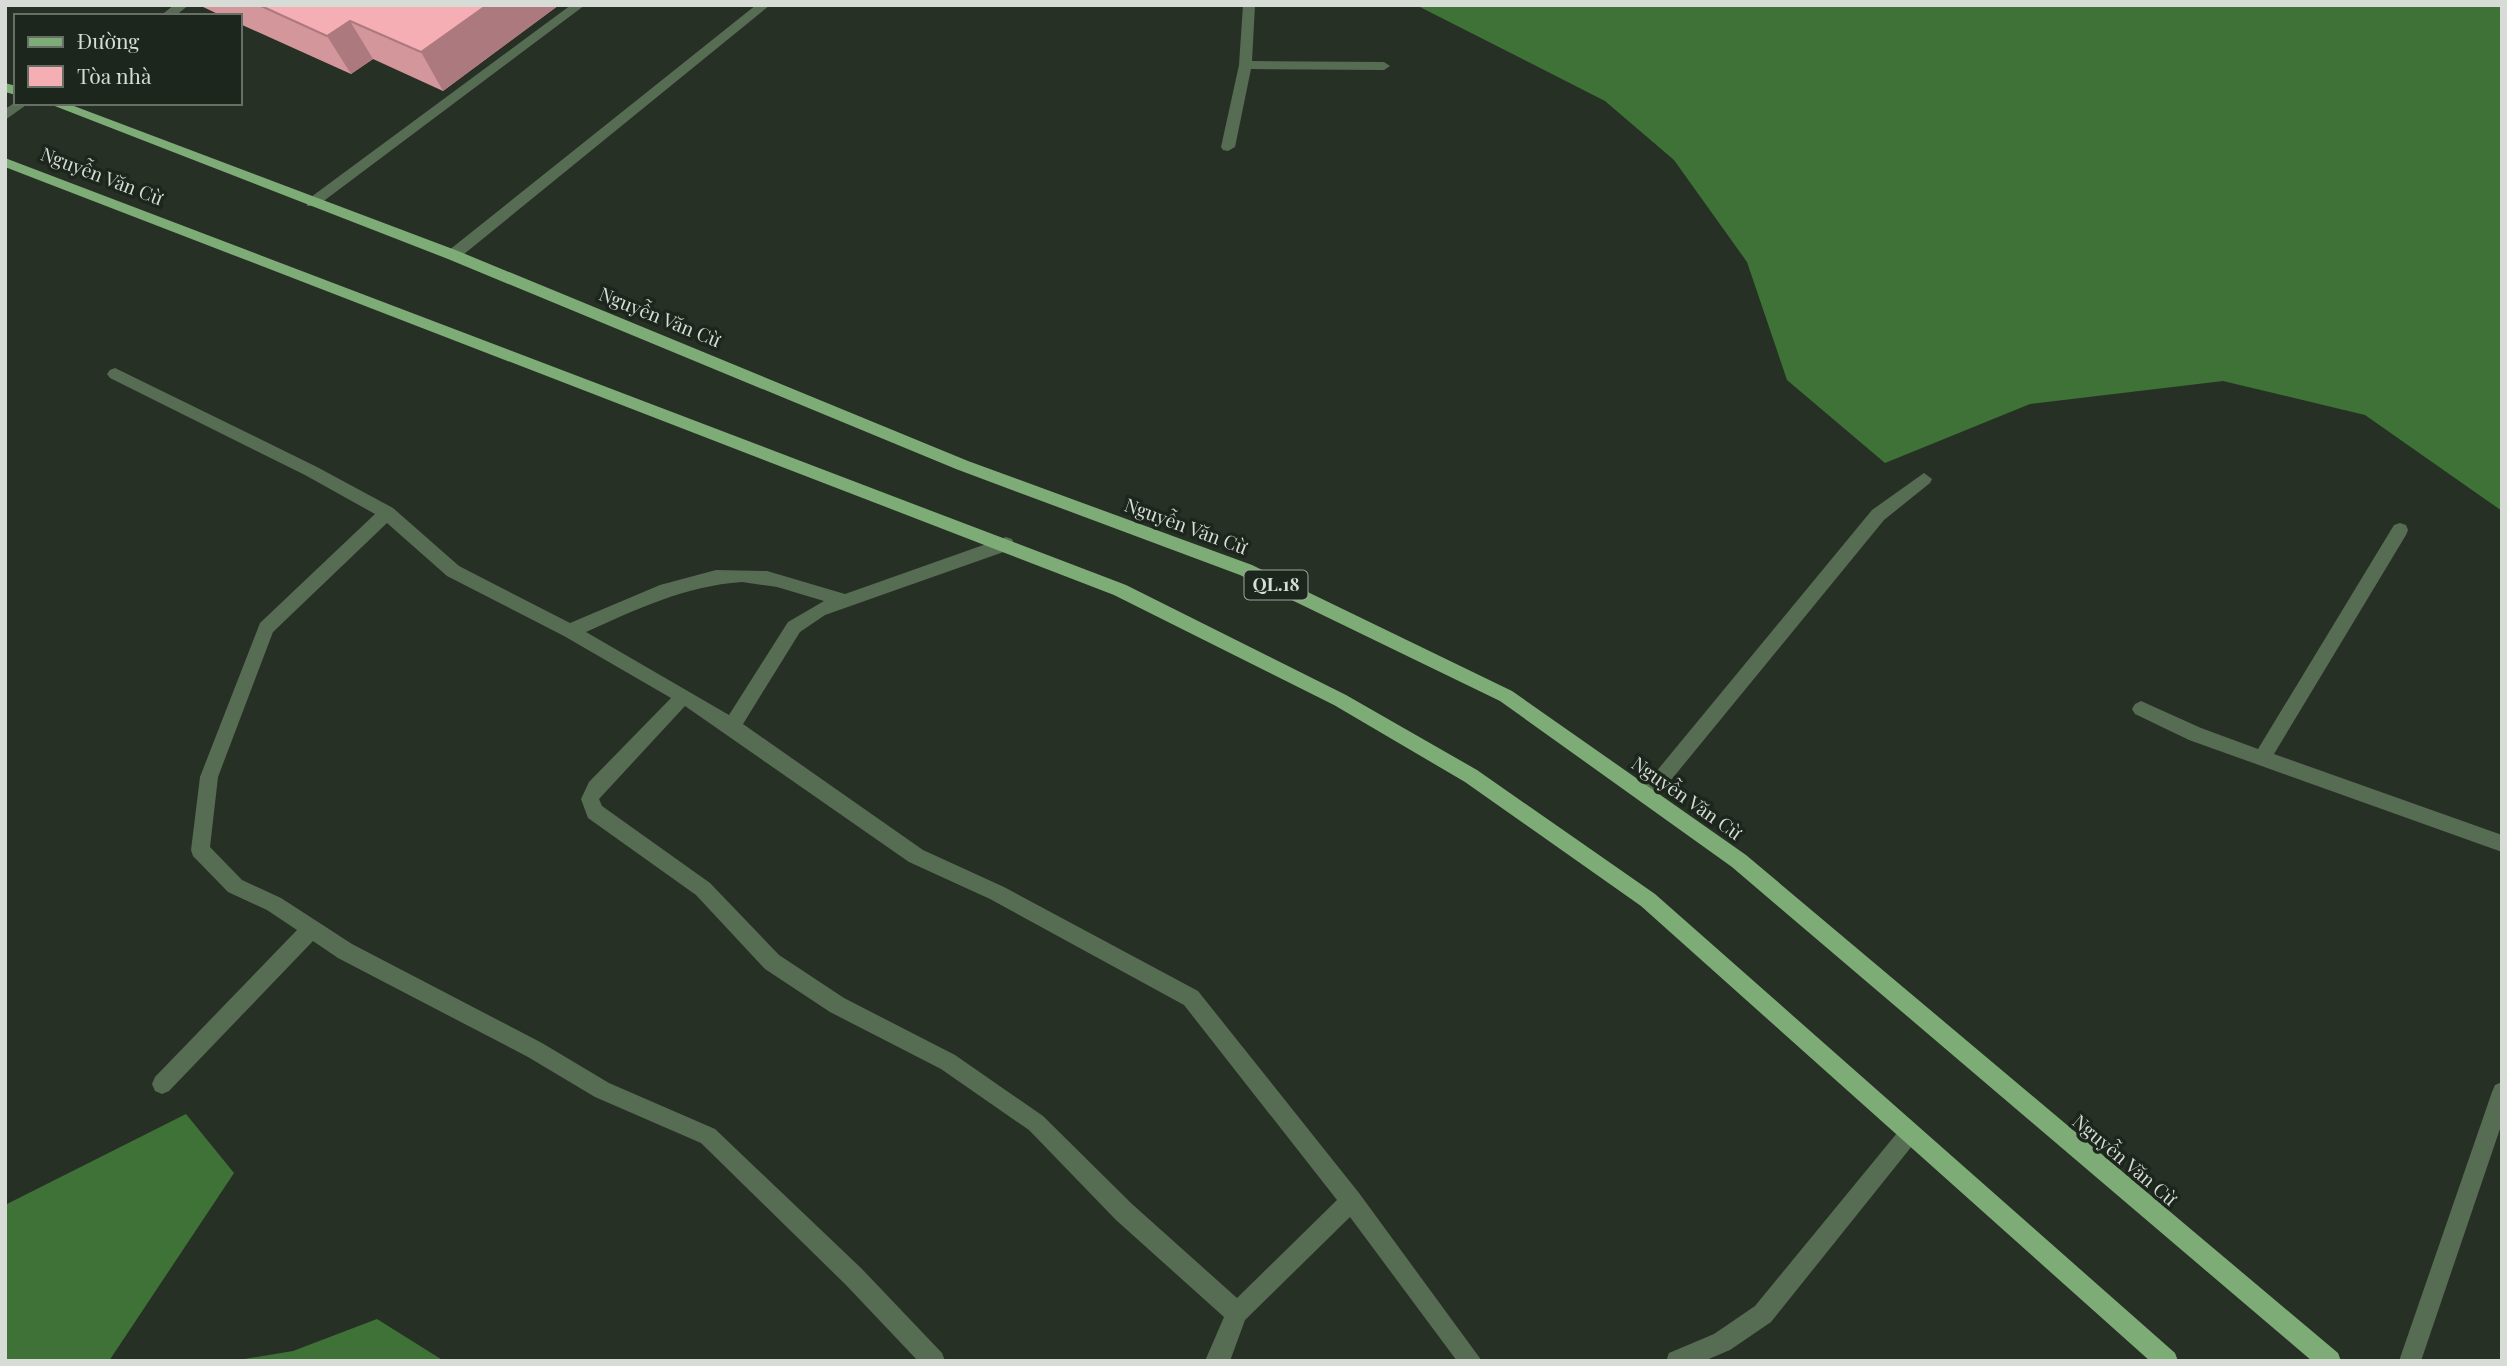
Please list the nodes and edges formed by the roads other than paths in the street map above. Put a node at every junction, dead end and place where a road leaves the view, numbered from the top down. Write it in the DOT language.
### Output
graph roads {
  1 [pos="579,5"];
  2 [pos="764,5"];
  3 [pos="1249,5"];
  4 [pos="1245,65"];
  5 [pos="1384,66"];
  6 [pos="20,105"];
  7 [pos="58,105"];
  8 [pos="5,116"];
  9 [pos="1228,147"];
  10 [pos="5,162"];
  11 [pos="312,203"];
  12 [pos="453,255"];
  13 [pos="115,374"];
  14 [pos="1924,479"];
  15 [pos="387,513"];
  16 [pos="2400,530"];
  17 [pos="1006,544"];
  18 [pos="845,601"];
  19 [pos="570,631"];
  20 [pos="683,696"];
  21 [pos="2141,709"];
  22 [pos="732,726"];
  23 [pos="2262,758"];
  24 [pos="1647,796"];
  25 [pos="2502,844"];
  26 [pos="312,929"];
  27 [pos="162,1084"];
  28 [pos="2502,1092"];
  29 [pos="1909,1134"];
  30 [pos="1351,1201"];
  31 [pos="1237,1313"];
  32 [pos="934,1361"];
  33 [pos="1216,1361"];
  34 [pos="1471,1361"];
  35 [pos="1676,1361"];
  36 [pos="2167,1361"];
  37 [pos="2330,1361"];
  38 [pos="2410,1361"];
  1 -- 11 [label="street"];
  2 -- 12 [label="street"];
  3 -- 4 [label="street"];
  4 -- 5 [label="street"];
  4 -- 9 [label="street"];
  6 -- 8 [label="street"];
  7 -- 11 [label="main road, Nguyễn Văn Cừ / QL.18"];
  10 -- 17 [label="main road, Nguyễn Văn Cừ"];
  11 -- 12 [label="main road, Nguyễn Văn Cừ / QL.18"];
  12 -- 24 [label="main road, Nguyễn Văn Cừ / QL.18"];
  13 -- 15 [label="street"];
  14 -- 24 [label="street"];
  15 -- 19 [label="street"];
  15 -- 26 [label="street"];
  16 -- 23 [label="street"];
  17 -- 18 [label="street"];
  17 -- 29 [label="main road, Nguyễn Văn Cừ"];
  18 -- 19 [label="street"];
  18 -- 22 [label="street"];
  19 -- 20 [label="street"];
  20 -- 22 [label="street"];
  20 -- 31 [label="street"];
  21 -- 23 [label="street"];
  22 -- 30 [label="street"];
  23 -- 25 [label="street"];
  24 -- 37 [label="main road, Nguyễn Văn Cừ / QL.18"];
  26 -- 27 [label="street"];
  26 -- 32 [label="street"];
  28 -- 38 [label="street"];
  29 -- 35 [label="street"];
  29 -- 36 [label="main road, Nguyễn Văn Cừ"];
  30 -- 31 [label="street"];
  30 -- 34 [label="street"];
  31 -- 33 [label="street"];
}
